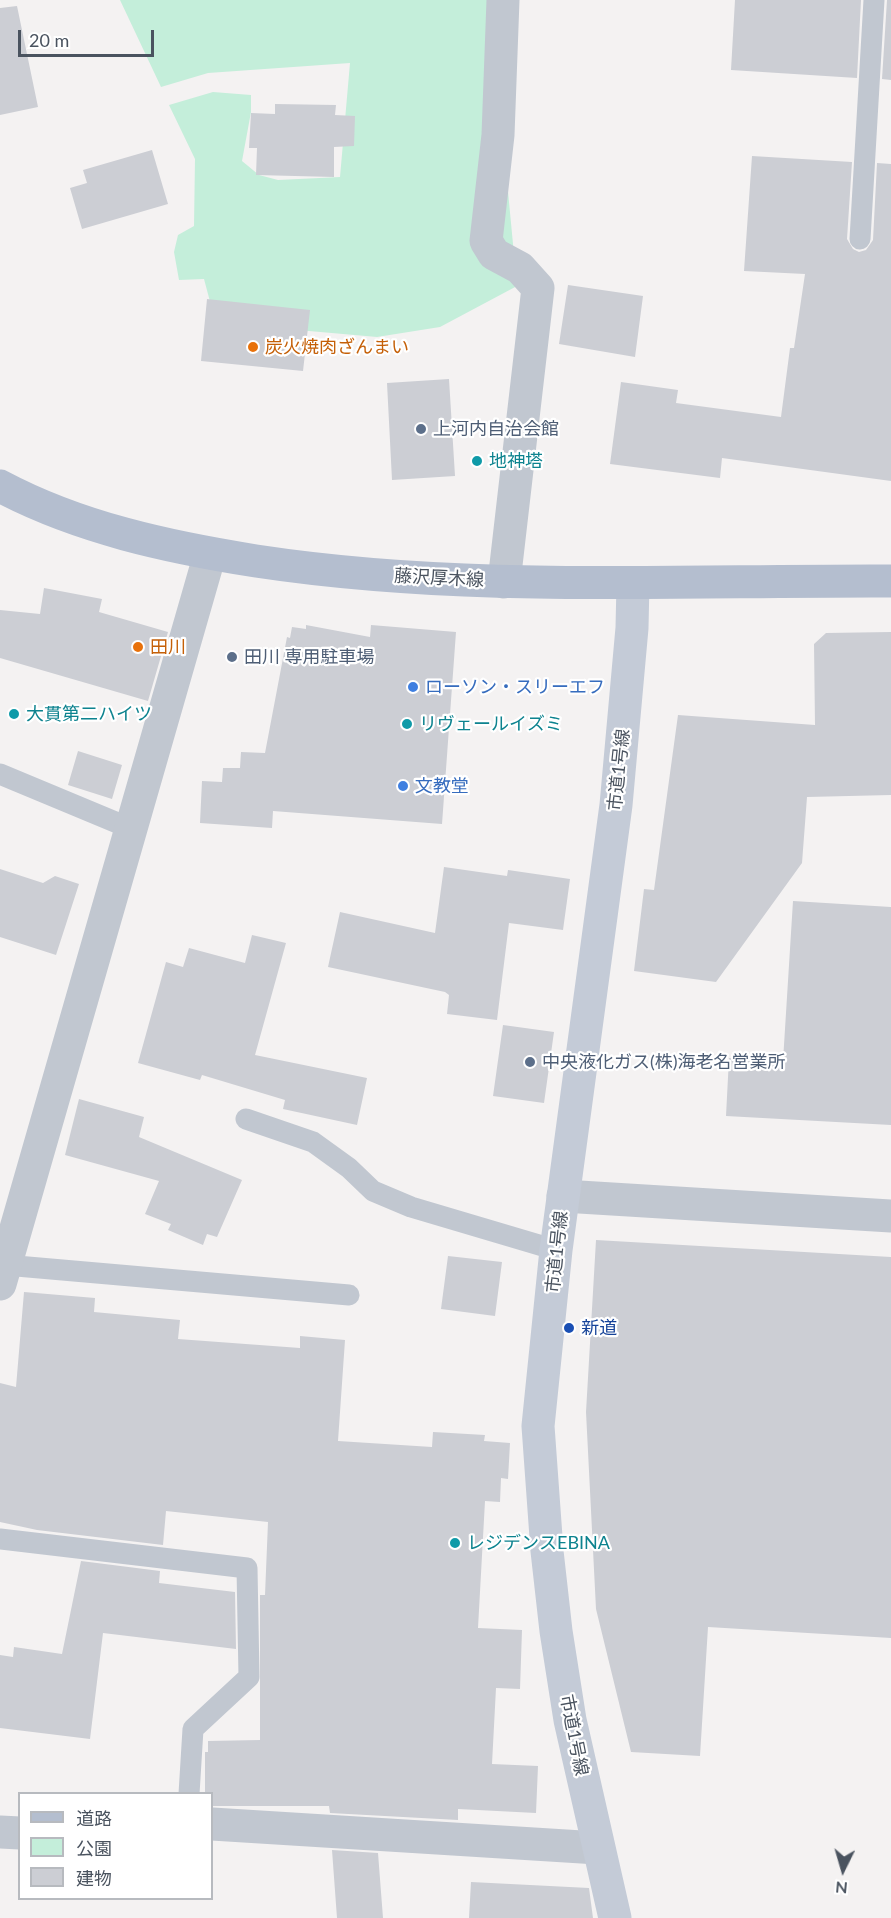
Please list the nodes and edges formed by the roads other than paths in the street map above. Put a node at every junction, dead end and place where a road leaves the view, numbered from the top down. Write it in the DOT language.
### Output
graph roads {
  1 [pos="503,0"];
  2 [pos="874,0"];
  3 [pos="860,239"];
  4 [pos="0,486"];
  5 [pos="210,554"];
  6 [pos="891,581"];
  7 [pos="504,582"];
  8 [pos="633,583"];
  9 [pos="0,774"];
  10 [pos="132,829"];
  11 [pos="246,1119"];
  12 [pos="563,1196"];
  13 [pos="891,1216"];
  14 [pos="556,1250"];
  15 [pos="3,1274"];
  16 [pos="349,1295"];
  17 [pos="0,1539"];
  18 [pos="189,1792"];
  19 [pos="213,1824"];
  20 [pos="0,1832"];
  21 [pos="18,1833"];
  22 [pos="598,1848"];
  23 [pos="615,1918"];
  1 -- 7 [label="street"];
  2 -- 3 [label="lane"];
  4 -- 5 [label="main road, 藤沢厚木線"];
  5 -- 7 [label="main road, 藤沢厚木線"];
  5 -- 10 [label="street"];
  6 -- 8 [label="main road, 藤沢厚木線"];
  7 -- 8 [label="main road, 藤沢厚木線"];
  8 -- 12 [label="street, 市道1号線"];
  9 -- 10 [label="lane"];
  10 -- 15 [label="street"];
  11 -- 14 [label="lane"];
  12 -- 13 [label="street"];
  12 -- 14 [label="street, 市道1号線"];
  14 -- 22 [label="street, 市道1号線"];
  15 -- 16 [label="lane"];
  17 -- 18 [label="lane"];
  19 -- 22 [label="street"];
  20 -- 21 [label="street"];
  22 -- 23 [label="street, 市道1号線"];
}
